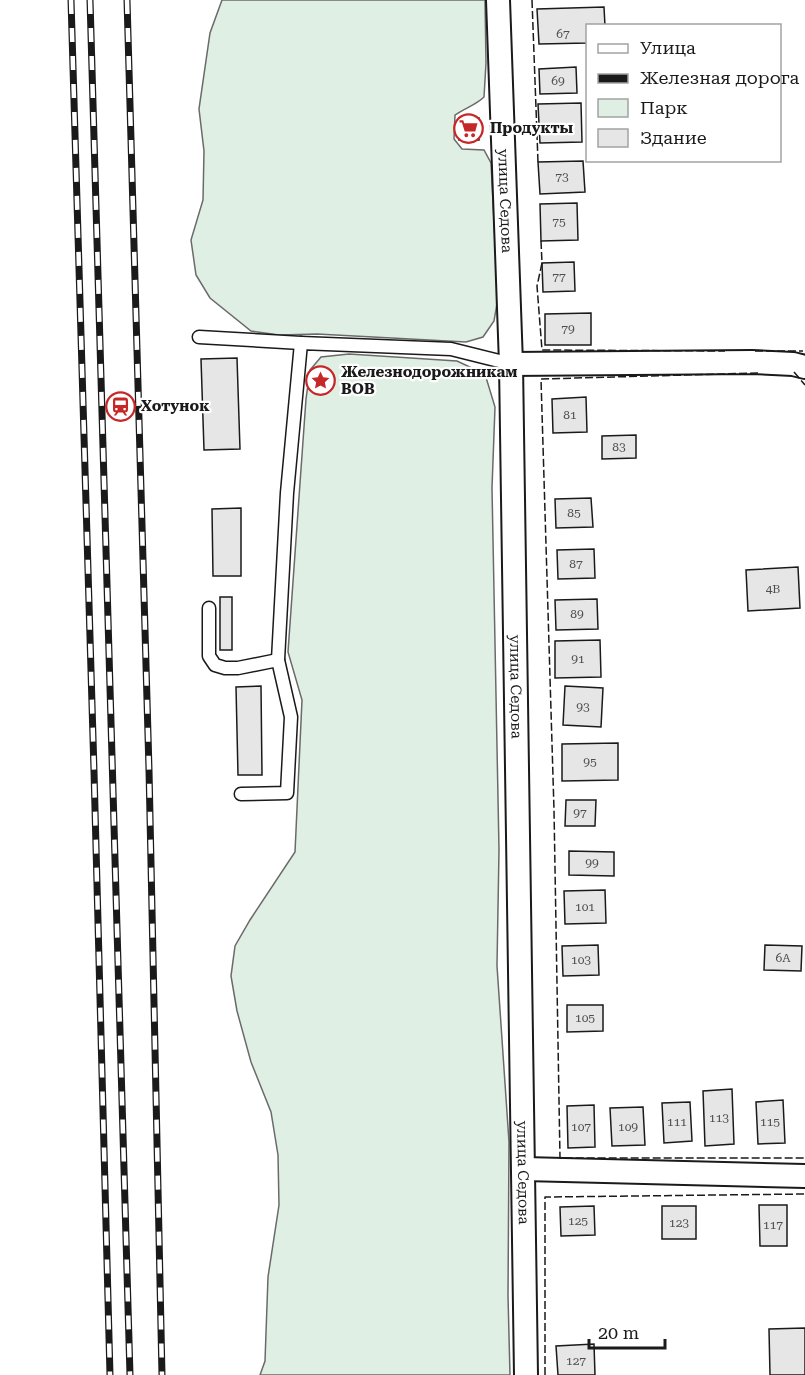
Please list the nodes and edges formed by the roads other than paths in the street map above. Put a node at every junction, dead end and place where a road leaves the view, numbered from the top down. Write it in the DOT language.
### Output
graph roads {
  1 [pos="498,0"];
  2 [pos="199,337"];
  3 [pos="301,343"];
  4 [pos="511,364"];
  5 [pos="805,367"];
  6 [pos="209,608"];
  7 [pos="278,660"];
  8 [pos="241,794"];
  9 [pos="524,1169"];
  10 [pos="805,1176"];
  11 [pos="526,1375"];
  1 -- 4 [label="street, улица Седова"];
  2 -- 3 [label="lane"];
  3 -- 4 [label="lane"];
  3 -- 7 [label="lane"];
  4 -- 5 [label="street"];
  4 -- 9 [label="street, улица Седова"];
  6 -- 7 [label="lane"];
  7 -- 8 [label="lane"];
  9 -- 10 [label="street"];
  9 -- 11 [label="street, улица Седова"];
}
